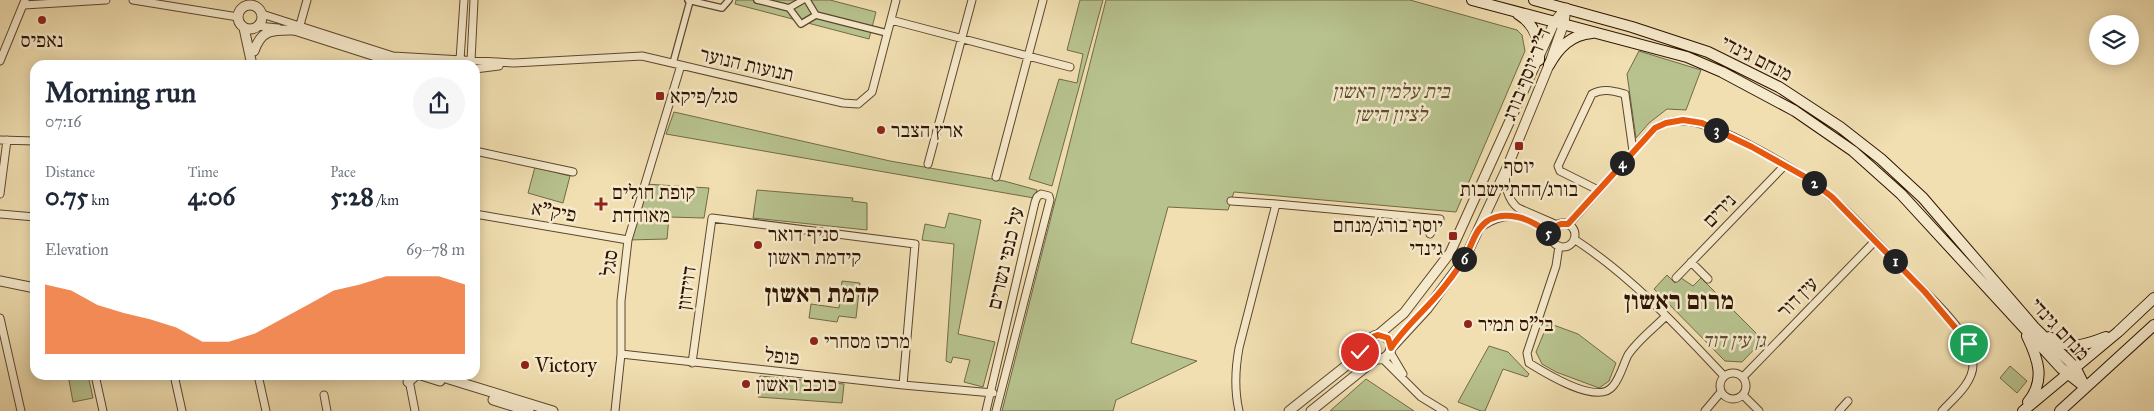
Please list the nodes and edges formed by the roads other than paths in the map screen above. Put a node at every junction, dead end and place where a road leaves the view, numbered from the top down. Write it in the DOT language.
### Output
graph roads {
  1 [pos="106,0"];
  2 [pos="133,0"];
  3 [pos="307,0"];
  4 [pos="464,0"];
  5 [pos="474,0"];
  6 [pos="690,0"];
  7 [pos="729,0"];
  8 [pos="757,0"];
  9 [pos="803,0"];
  10 [pos="807,0"];
  11 [pos="896,0"];
  12 [pos="972,0"];
  13 [pos="1043,0"];
  14 [pos="1472,0"];
  15 [pos="1534,0"];
  16 [pos="24,3"];
  17 [pos="252,3"];
  18 [pos="242,4"];
  19 [pos="789,8"];
  20 [pos="1566,8"];
  21 [pos="1510,10"];
  22 [pos="262,14"];
  23 [pos="816,15"];
  24 [pos="238,17"];
  25 [pos="891,20"];
  26 [pos="1560,22"];
  27 [pos="244,28"];
  28 [pos="256,28"];
  29 [pos="298,28"];
  30 [pos="887,33"];
  31 [pos="1608,35"];
  32 [pos="962,39"];
  33 [pos="254,51"];
  34 [pos="1029,56"];
  35 [pos="251,60"];
  36 [pos="255,60"];
  37 [pos="386,60"];
  38 [pos="432,60"];
  39 [pos="461,60"];
  40 [pos="470,60"];
  41 [pos="1539,60"];
  42 [pos="0,61"];
  43 [pos="480,63"];
  44 [pos="514,63"];
  45 [pos="673,63"];
  46 [pos="681,65"];
  47 [pos="1549,65"];
  48 [pos="1070,67"];
  49 [pos="480,68"];
  50 [pos="4,140"];
  51 [pos="30,141"];
  52 [pos="1633,151"];
  53 [pos="480,152"];
  54 [pos="928,164"];
  55 [pos="1785,165"];
  56 [pos="1506,170"];
  57 [pos="573,172"];
  58 [pos="996,177"];
  59 [pos="1598,190"];
  60 [pos="0,194"];
  61 [pos="1231,201"];
  62 [pos="1276,204"];
  63 [pos="0,214"];
  64 [pos="480,215"];
  65 [pos="30,217"];
  66 [pos="1568,224"];
  67 [pos="1557,225"];
  68 [pos="1480,227"];
  69 [pos="1430,234"];
  70 [pos="1551,237"];
  71 [pos="1574,239"];
  72 [pos="628,240"];
  73 [pos="1875,241"];
  74 [pos="1559,246"];
  75 [pos="1691,262"];
  76 [pos="1676,278"];
  77 [pos="1708,279"];
  78 [pos="0,281"];
  79 [pos="0,287"];
  80 [pos="30,287"];
  81 [pos="30,293"];
  82 [pos="2154,298"];
  83 [pos="1666,316"];
  84 [pos="0,318"];
  85 [pos="2154,325"];
  86 [pos="2022,326"];
  87 [pos="2034,327"];
  88 [pos="2118,332"];
  89 [pos="1378,335"];
  90 [pos="1368,345"];
  91 [pos="1390,350"];
  92 [pos="621,354"];
  93 [pos="1379,358"];
  94 [pos="692,363"];
  95 [pos="2075,367"];
  96 [pos="2066,374"];
  97 [pos="1724,376"];
  98 [pos="1743,377"];
  99 [pos="96,380"];
  100 [pos="175,380"];
  101 [pos="259,380"];
  102 [pos="408,380"];
  103 [pos="434,380"];
  104 [pos="452,380"];
  105 [pos="1406,381"];
  106 [pos="903,385"];
  107 [pos="2085,387"];
  108 [pos="1721,392"];
  109 [pos="990,393"];
  110 [pos="1001,394"];
  111 [pos="324,395"];
  112 [pos="1744,396"];
  113 [pos="1727,398"];
  114 [pos="1848,401"];
  115 [pos="506,407"];
  116 [pos="21,411"];
  117 [pos="103,411"];
  118 [pos="182,411"];
  119 [pos="266,411"];
  120 [pos="327,411"];
  121 [pos="415,411"];
  122 [pos="529,411"];
  123 [pos="553,411"];
  124 [pos="615,411"];
  125 [pos="986,411"];
  126 [pos="996,411"];
  127 [pos="1239,411"];
  128 [pos="1289,411"];
  129 [pos="1311,411"];
  130 [pos="1444,411"];
  131 [pos="1706,411"];
  132 [pos="1712,411"];
  133 [pos="1759,411"];
  134 [pos="1838,411"];
  135 [pos="1942,411"];
  136 [pos="2021,411"];
  137 [pos="2060,411"];
  1 -- 16 [label="street"];
  2 -- 24 [label="street"];
  3 -- 29 [label="street"];
  4 -- 39 [label="street"];
  5 -- 40 [label="street"];
  6 -- 7 [label="street"];
  6 -- 45 [label="street"];
  8 -- 19 [label="street"];
  9 -- 19 [label="street"];
  10 -- 23 [label="street"];
  11 -- 25 [label="street, תנועות הנוער"];
  12 -- 32 [label="street"];
  13 -- 34 [label="street"];
  14 -- 21 [label="main road, מנחם גינדי"];
  15 -- 20 [label="main road, מנחם גינדי"];
  16 -- 42 [label="street"];
  17 -- 18 [label="street"];
  17 -- 22 [label="street"];
  18 -- 24 [label="street"];
  19 -- 23 [label="street"];
  20 -- 26 [label="street, ד\"ר יוסף בורג"];
  20 -- 87 [label="main road, מנחם גינדי"];
  21 -- 26 [label="main road, מנחם גינדי"];
  21 -- 41 [label="main road"];
  22 -- 28 [label="street"];
  22 -- 29 [label="street"];
  23 -- 30 [label="street"];
  24 -- 27 [label="street"];
  25 -- 30 [label="street, תנועות הנוער"];
  25 -- 32 [label="street"];
  26 -- 31 [label="main road, מנחם גינדי"];
  26 -- 41 [label="street, ד\"ר יוסף בורג"];
  26 -- 47 [label="street, ד\"ר יוסף בורג"];
  27 -- 28 [label="street"];
  27 -- 35 [label="street"];
  28 -- 29 [label="street"];
  28 -- 33 [label="street"];
  29 -- 33 [label="street"];
  29 -- 37 [label="street"];
  29 -- 38 [label="street, תנועות הנוער"];
  30 -- 46 [label="street, תנועות הנוער"];
  31 -- 47 [label="main road"];
  31 -- 86 [label="main road, מנחם גינדי"];
  32 -- 34 [label="street"];
  32 -- 54 [label="street"];
  33 -- 36 [label="street"];
  34 -- 48 [label="street"];
  34 -- 58 [label="street"];
  41 -- 89 [label="street, ד\"ר יוסף בורג"];
  43 -- 44 [label="street, תנועות הנוער"];
  44 -- 45 [label="street, תנועות הנוער"];
  44 -- 49 [label="street, תנועות הנוער"];
  45 -- 46 [label="street, תנועות הנוער"];
  46 -- 72 [label="street, סגל"];
  47 -- 56 [label="street, ד\"ר יוסף בורג"];
  50 -- 51 [label="street"];
  50 -- 60 [label="street"];
  52 -- 55 [label="street"];
  52 -- 59 [label="street"];
  52 -- 59 [label="street"];
  53 -- 57 [label="street"];
  55 -- 73 [label="street"];
  55 -- 75 [label="street, נירים"];
  56 -- 67 [label="street"];
  56 -- 68 [label="street, ד\"ר יוסף בורג"];
  59 -- 66 [label="street"];
  61 -- 62 [label="street"];
  62 -- 69 [label="street"];
  62 -- 127 [label="street"];
  63 -- 65 [label="street"];
  64 -- 72 [label="street, פיק\"א"];
  66 -- 67 [label="street"];
  66 -- 71 [label="street"];
  67 -- 70 [label="street"];
  68 -- 70 [label="street"];
  68 -- 91 [label="street, ד\"ר יוסף בורג"];
  70 -- 74 [label="street"];
  71 -- 74 [label="street"];
  71 -- 83 [label="street"];
  72 -- 92 [label="street, סגל"];
  73 -- 98 [label="street, עין דור"];
  73 -- 135 [label="street"];
  74 -- 83 [label="street"];
  75 -- 76 [label="street, נירים"];
  75 -- 77 [label="street"];
  78 -- 80 [label="street"];
  79 -- 81 [label="street"];
  82 -- 88 [label="main road"];
  83 -- 97 [label="street"];
  84 -- 116 [label="street"];
  85 -- 107 [label="main road"];
  86 -- 96 [label="main road, מנחם גינדי"];
  86 -- 136 [label="main road"];
  87 -- 88 [label="main road"];
  87 -- 95 [label="main road, מנחם גינדי"];
  88 -- 95 [label="main road"];
  89 -- 90 [label="street"];
  89 -- 91 [label="street"];
  90 -- 93 [label="street"];
  90 -- 128 [label="street"];
  91 -- 93 [label="street"];
  91 -- 105 [label="street"];
  92 -- 94 [label="street, פופל"];
  92 -- 124 [label="street, סגל"];
  93 -- 105 [label="street"];
  93 -- 129 [label="street"];
  94 -- 106 [label="street, פופל"];
  94 -- 106 [label="street, דוידזון"];
  95 -- 96 [label="main road"];
  95 -- 107 [label="main road, מנחם גינדי"];
  96 -- 107 [label="main road, מנחם גינדי"];
  96 -- 136 [label="main road"];
  97 -- 98 [label="street"];
  97 -- 108 [label="street"];
  98 -- 112 [label="street"];
  99 -- 117 [label="street"];
  100 -- 118 [label="street"];
  101 -- 119 [label="street"];
  102 -- 121 [label="street"];
  103 -- 115 [label="street"];
  104 -- 123 [label="street"];
  105 -- 130 [label="street"];
  106 -- 109 [label="street, פופל"];
  107 -- 137 [label="main road"];
  108 -- 113 [label="street"];
  108 -- 131 [label="street"];
  109 -- 110 [label="street, פופל"];
  109 -- 110 [label="street, על כנפי נשרים"];
  109 -- 125 [label="street, על כנפי נשרים"];
  110 -- 126 [label="street, על כנפי נשרים"];
  111 -- 120 [label="street"];
  112 -- 113 [label="street"];
  112 -- 133 [label="street"];
  113 -- 132 [label="street"];
  114 -- 134 [label="street"];
  115 -- 122 [label="street"];
}
